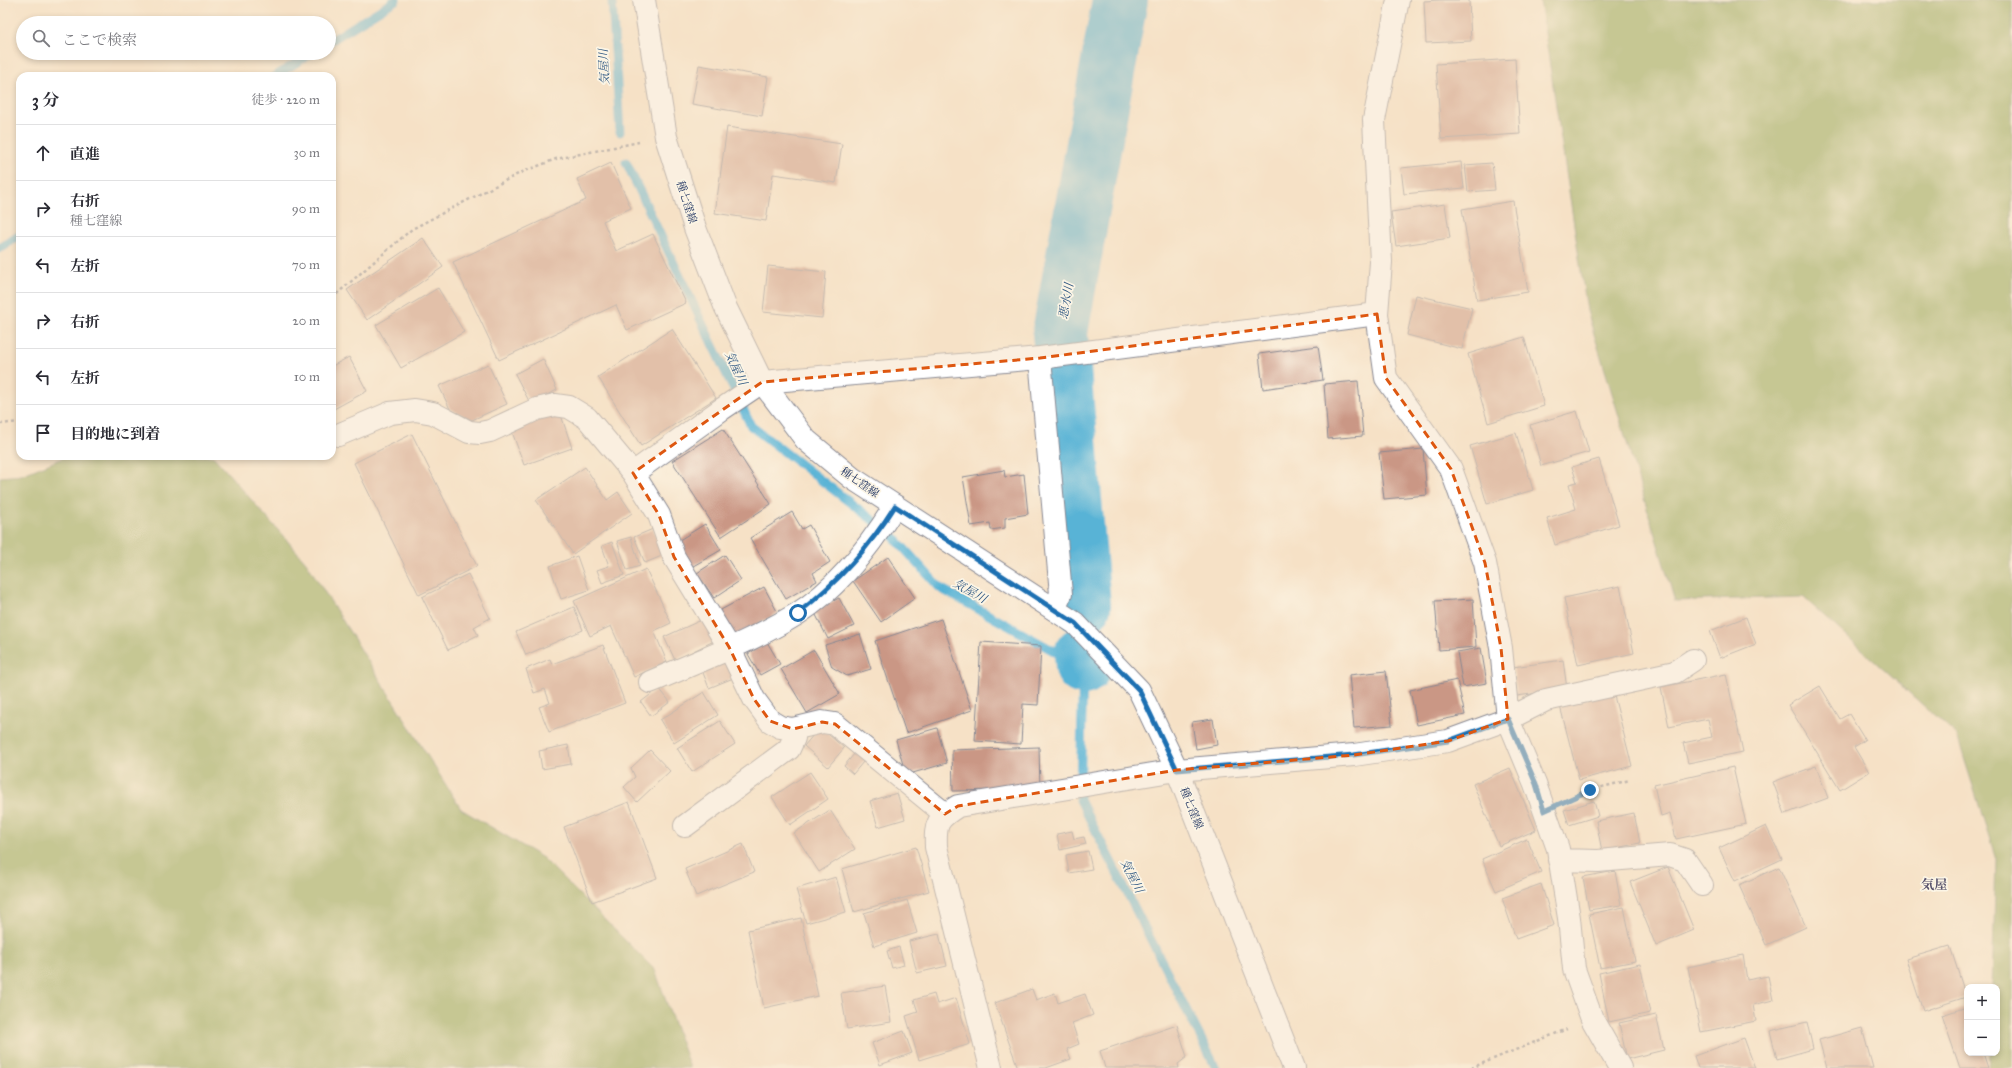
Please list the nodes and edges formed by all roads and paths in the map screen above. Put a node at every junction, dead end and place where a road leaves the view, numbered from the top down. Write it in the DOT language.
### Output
graph roads {
  1 [pos="644,0"];
  2 [pos="1398,0"];
  3 [pos="666,136"];
  4 [pos="336,295"];
  5 [pos="1377,314"];
  6 [pos="1045,357"];
  7 [pos="762,382"];
  8 [pos="16,422"];
  9 [pos="0,424"];
  10 [pos="338,435"];
  11 [pos="633,473"];
  12 [pos="886,520"];
  13 [pos="1054,609"];
  14 [pos="730,647"];
  15 [pos="1693,660"];
  16 [pos="650,682"];
  17 [pos="1508,719"];
  18 [pos="793,729"];
  19 [pos="1177,770"];
  20 [pos="1630,780"];
  21 [pos="1544,811"];
  22 [pos="945,814"];
  23 [pos="685,826"];
  24 [pos="1559,860"];
  25 [pos="1702,885"];
  26 [pos="1592,1019"];
  27 [pos="991,1068"];
  28 [pos="1294,1068"];
  29 [pos="1471,1068"];
  30 [pos="1620,1068"];
  1 -- 3 [label="street, 種七窪線"];
  2 -- 5 [label="street"];
  3 -- 4 [label="path"];
  3 -- 7 [label="street, 種七窪線"];
  5 -- 6 [label="street"];
  5 -- 17 [label="street"];
  6 -- 7 [label="street"];
  6 -- 13 [label="street"];
  7 -- 11 [label="street"];
  7 -- 12 [label="street, 種七窪線"];
  8 -- 9 [label="path"];
  10 -- 11 [label="street"];
  11 -- 14 [label="street"];
  12 -- 13 [label="street, 種七窪線"];
  12 -- 14 [label="street"];
  13 -- 19 [label="street, 種七窪線"];
  14 -- 16 [label="street"];
  14 -- 18 [label="street"];
  15 -- 17 [label="street"];
  17 -- 19 [label="street"];
  17 -- 21 [label="street"];
  18 -- 22 [label="street"];
  18 -- 23 [label="street"];
  19 -- 22 [label="street"];
  19 -- 28 [label="street, 種七窪線"];
  20 -- 21 [label="path"];
  21 -- 24 [label="street"];
  22 -- 27 [label="street"];
  24 -- 25 [label="street"];
  24 -- 26 [label="street"];
  26 -- 29 [label="path"];
  26 -- 30 [label="street"];
}
